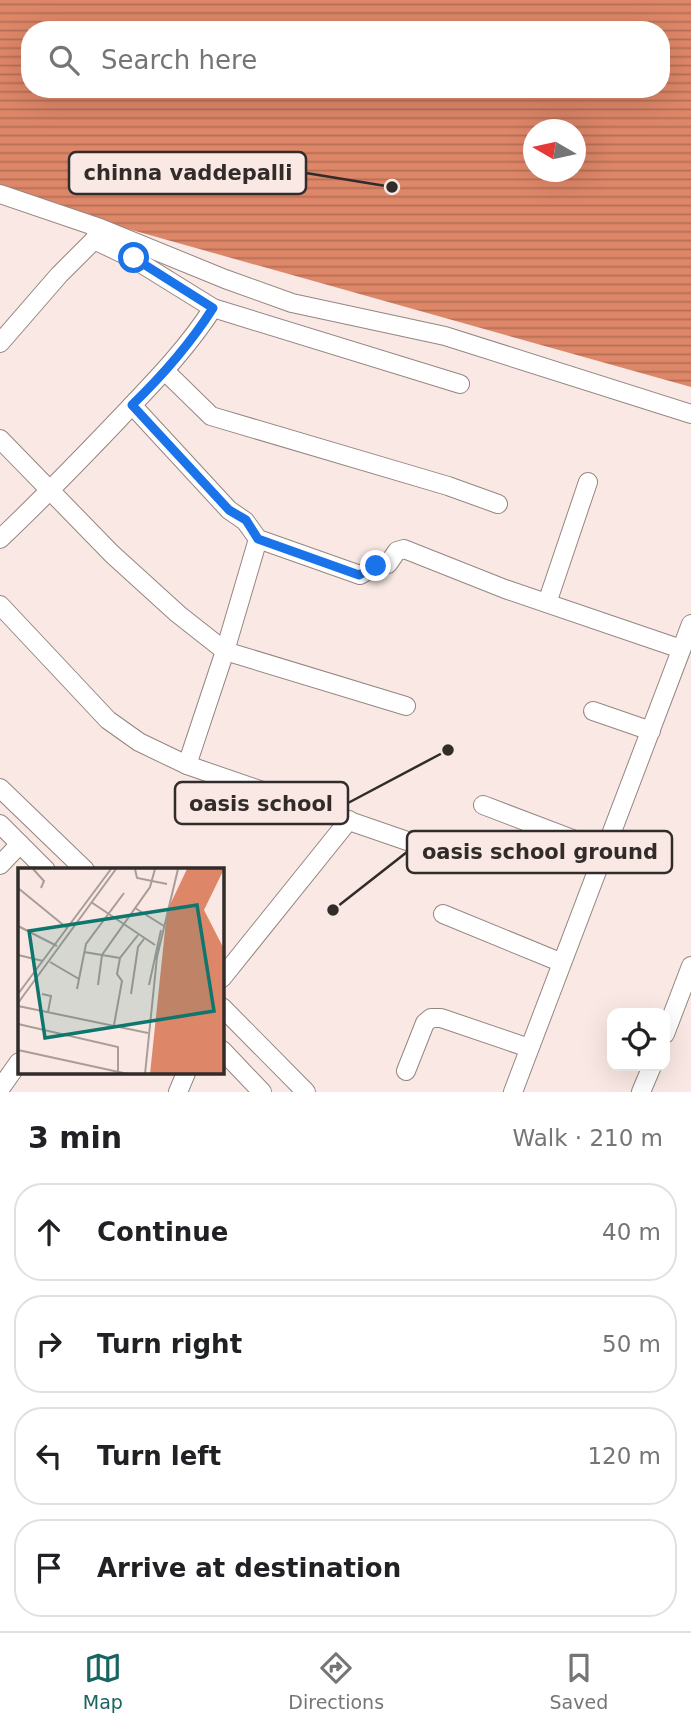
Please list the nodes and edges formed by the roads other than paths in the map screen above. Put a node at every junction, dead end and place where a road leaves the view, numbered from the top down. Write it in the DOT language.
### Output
graph roads {
  1 [pos="0,194"];
  2 [pos="97,234"];
  3 [pos="213,308"];
  4 [pos="0,343"];
  5 [pos="166,372"];
  6 [pos="460,384"];
  7 [pos="132,405"];
  8 [pos="691,414"];
  9 [pos="0,439"];
  10 [pos="588,482"];
  11 [pos="50,492"];
  12 [pos="498,504"];
  13 [pos="0,538"];
  14 [pos="258,539"];
  15 [pos="547,603"];
  16 [pos="0,605"];
  17 [pos="691,624"];
  18 [pos="681,649"];
  19 [pos="225,651"];
  20 [pos="406,706"];
  21 [pos="593,711"];
  22 [pos="651,731"];
  23 [pos="187,765"];
  24 [pos="0,788"];
  25 [pos="483,806"];
  26 [pos="349,820"];
  27 [pos="0,824"];
  28 [pos="20,844"];
  29 [pos="413,844"];
  30 [pos="604,850"];
  31 [pos="0,865"];
  32 [pos="44,868"];
  33 [pos="83,868"];
  34 [pos="443,914"];
  35 [pos="561,962"];
  36 [pos="691,966"];
  37 [pos="224,976"];
  38 [pos="224,1009"];
  39 [pos="670,1021"];
  40 [pos="529,1048"];
  41 [pos="224,1052"];
  42 [pos="18,1063"];
  43 [pos="406,1071"];
  44 [pos="650,1071"];
  45 [pos="186,1074"];
  46 [pos="0,1089"];
  47 [pos="178,1092"];
  48 [pos="262,1092"];
  49 [pos="306,1092"];
  50 [pos="513,1092"];
  51 [pos="642,1092"];
  1 -- 2 [label="street"];
  2 -- 3 [label="street"];
  2 -- 4 [label="street"];
  2 -- 8 [label="street"];
  3 -- 5 [label="street"];
  3 -- 6 [label="street"];
  5 -- 7 [label="street"];
  5 -- 12 [label="street"];
  7 -- 11 [label="street"];
  7 -- 14 [label="street"];
  9 -- 11 [label="street"];
  10 -- 15 [label="street"];
  11 -- 13 [label="street"];
  11 -- 19 [label="street"];
  14 -- 15 [label="street"];
  14 -- 19 [label="street"];
  15 -- 18 [label="street"];
  16 -- 23 [label="street"];
  17 -- 18 [label="street"];
  18 -- 22 [label="street"];
  19 -- 20 [label="street"];
  19 -- 23 [label="street"];
  21 -- 22 [label="street"];
  22 -- 30 [label="street"];
  23 -- 26 [label="street"];
  24 -- 33 [label="street"];
  25 -- 30 [label="street"];
  26 -- 29 [label="street"];
  26 -- 37 [label="street"];
  27 -- 28 [label="street"];
  28 -- 31 [label="street"];
  28 -- 32 [label="street"];
  30 -- 35 [label="street"];
  34 -- 35 [label="street"];
  35 -- 40 [label="street"];
  36 -- 39 [label="street"];
  38 -- 49 [label="street"];
  40 -- 43 [label="street"];
  40 -- 50 [label="street"];
  41 -- 48 [label="street"];
  42 -- 46 [label="street"];
  44 -- 51 [label="street"];
  45 -- 47 [label="street"];
}
